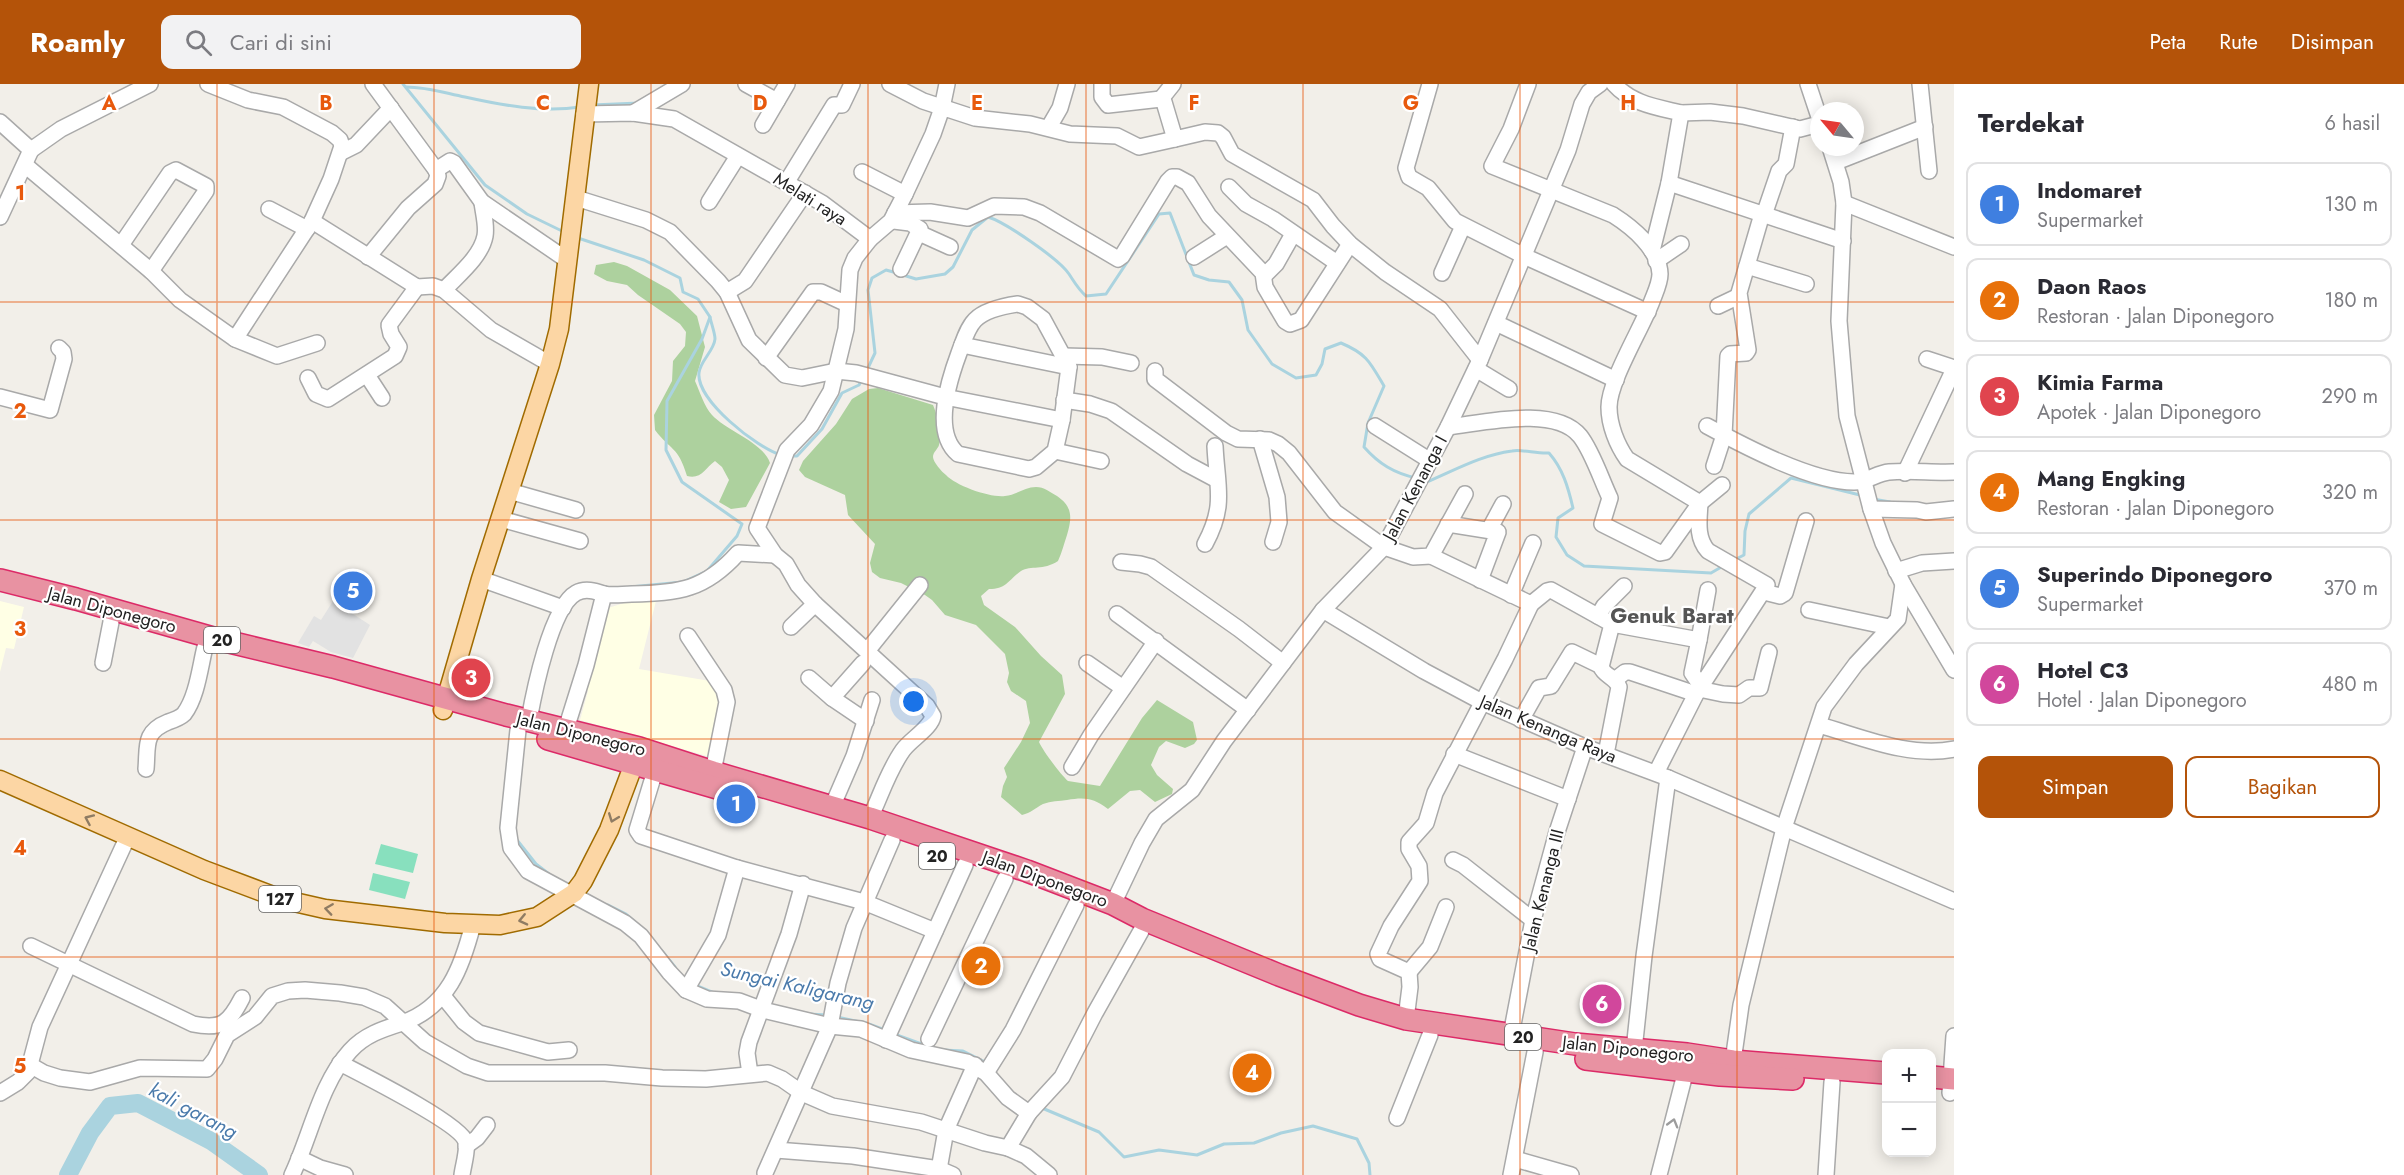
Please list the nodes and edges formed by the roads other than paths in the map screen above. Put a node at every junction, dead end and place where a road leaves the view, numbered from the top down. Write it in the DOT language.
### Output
graph roads {
  1 [pos="148,84"];
  2 [pos="208,84"];
  3 [pos="373,84"];
  4 [pos="682,84"];
  5 [pos="746,84"];
  6 [pos="787,84"];
  7 [pos="852,84"];
  8 [pos="890,84"];
  9 [pos="947,84"];
  10 [pos="1067,84"];
  11 [pos="1102,84"];
  12 [pos="1173,84"];
  13 [pos="1430,84"];
  14 [pos="1528,84"];
  15 [pos="1614,84"];
  16 [pos="1808,84"];
  17 [pos="1920,84"];
  18 [pos="1590,87"];
  19 [pos="1161,99"];
  20 [pos="777,101"];
  21 [pos="586,102"];
  22 [pos="1814,102"];
  23 [pos="391,108"];
  24 [pos="942,108"];
  25 [pos="633,113"];
  26 [pos="1681,113"];
  27 [pos="0,122"];
  28 [pos="763,125"];
  29 [pos="1051,125"];
  30 [pos="1810,127"];
  31 [pos="1925,127"];
  32 [pos="1794,128"];
  33 [pos="1175,139"];
  34 [pos="31,150"];
  35 [pos="342,152"];
  36 [pos="738,156"];
  37 [pos="1834,156"];
  38 [pos="1836,162"];
  39 [pos="25,165"];
  40 [pos="436,170"];
  41 [pos="1929,171"];
  42 [pos="862,172"];
  43 [pos="786,183"];
  44 [pos="1669,183"];
  45 [pos="1229,187"];
  46 [pos="1552,191"];
  47 [pos="805,193"];
  48 [pos="905,194"];
  49 [pos="576,198"];
  50 [pos="482,202"];
  51 [pos="709,202"];
  52 [pos="1844,203"];
  53 [pos="269,209"];
  54 [pos="1763,215"];
  55 [pos="0,217"];
  56 [pos="893,217"];
  57 [pos="310,225"];
  58 [pos="1463,226"];
  59 [pos="919,233"];
  60 [pos="1293,234"];
  61 [pos="1227,236"];
  62 [pos="870,239"];
  63 [pos="1843,241"];
  64 [pos="1350,244"];
  65 [pos="1681,244"];
  66 [pos="121,245"];
  67 [pos="950,247"];
  68 [pos="1954,247"];
  69 [pos="1194,256"];
  70 [pos="1524,256"];
  71 [pos="1654,256"];
  72 [pos="368,257"];
  73 [pos="567,257"];
  74 [pos="1337,264"];
  75 [pos="1747,266"];
  76 [pos="901,269"];
  77 [pos="152,271"];
  78 [pos="1442,273"];
  79 [pos="1264,276"];
  80 [pos="1806,284"];
  81 [pos="417,287"];
  82 [pos="444,290"];
  83 [pos="727,292"];
  84 [pos="1739,296"];
  85 [pos="848,304"];
  86 [pos="1718,306"];
  87 [pos="1648,312"];
  88 [pos="1496,323"];
  89 [pos="235,339"];
  90 [pos="317,343"];
  91 [pos="962,345"];
  92 [pos="59,348"];
  93 [pos="766,358"];
  94 [pos="1927,359"];
  95 [pos="1067,362"];
  96 [pos="1131,363"];
  97 [pos="550,364"];
  98 [pos="1478,364"];
  99 [pos="1953,365"];
  100 [pos="1155,370"];
  101 [pos="836,371"];
  102 [pos="367,375"];
  103 [pos="308,378"];
  104 [pos="1616,380"];
  105 [pos="1509,388"];
  106 [pos="0,397"];
  107 [pos="945,397"];
  108 [pos="382,398"];
  109 [pos="1064,400"];
  110 [pos="1062,420"];
  111 [pos="1376,426"];
  112 [pos="1707,426"];
  113 [pos="1448,427"];
  114 [pos="1724,435"];
  115 [pos="1260,439"];
  116 [pos="1215,446"];
  117 [pos="1055,451"];
  118 [pos="1101,461"];
  119 [pos="1426,465"];
  120 [pos="1714,466"];
  121 [pos="1954,472"];
  122 [pos="1905,473"];
  123 [pos="1217,480"];
  124 [pos="1865,484"];
  125 [pos="1722,485"];
  126 [pos="509,490"];
  127 [pos="1465,494"];
  128 [pos="1700,503"];
  129 [pos="1503,504"];
  130 [pos="1870,507"];
  131 [pos="1954,509"];
  132 [pos="576,510"];
  133 [pos="501,519"];
  134 [pos="1806,521"];
  135 [pos="1448,524"];
  136 [pos="1489,530"];
  137 [pos="580,541"];
  138 [pos="1273,542"];
  139 [pos="1533,543"];
  140 [pos="1205,544"];
  141 [pos="1384,547"];
  142 [pos="776,555"];
  143 [pos="1431,556"];
  144 [pos="1954,561"];
  145 [pos="1121,562"];
  146 [pos="1900,578"];
  147 [pos="481,579"];
  148 [pos="0,580"];
  149 [pos="1480,580"];
  150 [pos="920,585"];
  151 [pos="1624,586"];
  152 [pos="1708,590"];
  153 [pos="1764,592"];
  154 [pos="0,593"];
  155 [pos="604,594"];
  156 [pos="1511,594"];
  157 [pos="815,604"];
  158 [pos="1531,604"];
  159 [pos="563,608"];
  160 [pos="1323,610"];
  161 [pos="1809,610"];
  162 [pos="1117,614"];
  163 [pos="1598,616"];
  164 [pos="111,622"];
  165 [pos="1612,624"];
  166 [pos="792,627"];
  167 [pos="1889,627"];
  168 [pos="688,636"];
  169 [pos="1699,640"];
  170 [pos="1156,641"];
  171 [pos="205,647"];
  172 [pos="1769,652"];
  173 [pos="865,657"];
  174 [pos="274,659"];
  175 [pos="103,663"];
  176 [pos="1087,663"];
  177 [pos="1283,663"];
  178 [pos="1601,666"];
  179 [pos="1954,670"];
  180 [pos="809,678"];
  181 [pos="1616,680"];
  182 [pos="1123,688"];
  183 [pos="1698,690"];
  184 [pos="832,698"];
  185 [pos="872,700"];
  186 [pos="1482,702"];
  187 [pos="444,704"];
  188 [pos="1248,710"];
  189 [pos="1521,720"];
  190 [pos="866,721"];
  191 [pos="519,725"];
  192 [pos="1819,725"];
  193 [pos="566,729"];
  194 [pos="1586,747"];
  195 [pos="1954,749"];
  196 [pos="1454,754"];
  197 [pos="1606,754"];
  198 [pos="637,756"];
  199 [pos="657,763"];
  200 [pos="1072,767"];
  201 [pos="146,769"];
  202 [pos="713,772"];
  203 [pos="1662,775"];
  204 [pos="0,780"];
  205 [pos="1568,800"];
  206 [pos="832,807"];
  207 [pos="870,818"];
  208 [pos="1784,828"];
  209 [pos="128,836"];
  210 [pos="892,840"];
  211 [pos="1453,860"];
  212 [pos="965,866"];
  213 [pos="737,868"];
  214 [pos="1018,878"];
  215 [pos="803,884"];
  216 [pos="576,890"];
  217 [pos="1954,901"];
  218 [pos="864,902"];
  219 [pos="1113,904"];
  220 [pos="1077,905"];
  221 [pos="1446,907"];
  222 [pos="1533,920"];
  223 [pos="473,924"];
  224 [pos="935,931"];
  225 [pos="1142,931"];
  226 [pos="1173,938"];
  227 [pos="31,946"];
  228 [pos="69,965"];
  229 [pos="1409,972"];
  230 [pos="687,987"];
  231 [pos="443,996"];
  232 [pos="242,998"];
  233 [pos="763,1007"];
  234 [pos="1406,1019"];
  235 [pos="831,1020"];
  236 [pos="403,1022"];
  237 [pos="1430,1035"];
  238 [pos="1511,1035"];
  239 [pos="888,1036"];
  240 [pos="1954,1036"];
  241 [pos="929,1039"];
  242 [pos="1535,1045"];
  243 [pos="569,1050"];
  244 [pos="1634,1050"];
  245 [pos="340,1063"];
  246 [pos="30,1065"];
  247 [pos="986,1067"];
  248 [pos="1726,1068"];
  249 [pos="1686,1070"];
  250 [pos="1882,1073"];
  251 [pos="750,1074"];
  252 [pos="1820,1076"];
  253 [pos="1945,1085"];
  254 [pos="1882,1086"];
  255 [pos="0,1093"];
  256 [pos="802,1093"];
  257 [pos="1032,1109"];
  258 [pos="1398,1118"];
  259 [pos="487,1125"];
  260 [pos="946,1130"];
  261 [pos="466,1146"];
  262 [pos="1008,1148"];
  263 [pos="776,1150"];
  264 [pos="299,1158"];
  265 [pos="1515,1160"];
  266 [pos="765,1173"];
  267 [pos="943,1173"];
  268 [pos="292,1175"];
  269 [pos="345,1175"];
  270 [pos="462,1175"];
  271 [pos="1049,1175"];
  272 [pos="1511,1175"];
  273 [pos="1572,1175"];
  274 [pos="1659,1175"];
  275 [pos="1826,1175"];
  1 -- 34 [label="street"];
  2 -- 35 [label="street"];
  3 -- 23 [label="street"];
  4 -- 25 [label="street"];
  5 -- 20 [label="street"];
  6 -- 20 [label="street"];
  7 -- 43 [label="street"];
  8 -- 24 [label="street"];
  9 -- 24 [label="street"];
  10 -- 29 [label="street"];
  11 -- 19 [label="street"];
  12 -- 19 [label="street"];
  13 -- 58 [label="street"];
  14 -- 46 [label="street"];
  15 -- 26 [label="street"];
  16 -- 22 [label="street"];
  17 -- 31 [label="street"];
  18 -- 46 [label="street, Jalan Kenanga I"];
  19 -- 33 [label="street"];
  20 -- 28 [label="street"];
  21 -- 25 [label="street, Melati raya"];
  21 -- 49 [label="main road"];
  23 -- 35 [label="street"];
  23 -- 40 [label="street"];
  24 -- 29 [label="street"];
  24 -- 48 [label="street"];
  25 -- 36 [label="street, Melati raya"];
  26 -- 32 [label="street"];
  26 -- 44 [label="street"];
  27 -- 34 [label="street"];
  29 -- 33 [label="street"];
  30 -- 32 [label="street"];
  31 -- 38 [label="street"];
  31 -- 41 [label="street"];
  32 -- 54 [label="street"];
  33 -- 64 [label="street"];
  34 -- 39 [label="street"];
  35 -- 57 [label="street"];
  36 -- 43 [label="street, Melati raya"];
  36 -- 51 [label="street"];
  37 -- 38 [label="street"];
  38 -- 52 [label="street"];
  39 -- 55 [label="street"];
  39 -- 66 [label="street"];
  40 -- 50 [label="street"];
  40 -- 72 [label="street"];
  42 -- 48 [label="street"];
  43 -- 47 [label="street, Melati raya"];
  44 -- 54 [label="street"];
  44 -- 71 [label="street"];
  45 -- 60 [label="street"];
  46 -- 70 [label="street, Jalan Kenanga I"];
  46 -- 71 [label="street"];
  47 -- 62 [label="street, Melati raya"];
  47 -- 83 [label="street"];
  48 -- 56 [label="street"];
  49 -- 73 [label="main road"];
  49 -- 83 [label="street"];
  50 -- 73 [label="street"];
  50 -- 82 [label="street"];
  52 -- 63 [label="street"];
  52 -- 68 [label="street"];
  53 -- 57 [label="street"];
  54 -- 63 [label="street"];
  54 -- 75 [label="street"];
  56 -- 59 [label="street"];
  56 -- 61 [label="street"];
  56 -- 62 [label="street"];
  57 -- 72 [label="street"];
  57 -- 89 [label="street"];
  58 -- 70 [label="street"];
  58 -- 78 [label="street"];
  59 -- 67 [label="street"];
  59 -- 76 [label="street"];
  60 -- 74 [label="street"];
  60 -- 79 [label="street"];
  61 -- 69 [label="street"];
  61 -- 79 [label="street"];
  62 -- 85 [label="street"];
  63 -- 124 [label="street"];
  64 -- 74 [label="street"];
  64 -- 98 [label="street"];
  65 -- 71 [label="street"];
  66 -- 77 [label="street"];
  66 -- 77 [label="street"];
  70 -- 87 [label="street"];
  70 -- 88 [label="street, Jalan Kenanga I"];
  71 -- 87 [label="street"];
  72 -- 81 [label="street"];
  73 -- 97 [label="main road"];
  74 -- 79 [label="street"];
  75 -- 80 [label="street"];
  75 -- 84 [label="street"];
  77 -- 89 [label="street"];
  81 -- 82 [label="street"];
  81 -- 102 [label="street"];
  82 -- 97 [label="street"];
  83 -- 93 [label="street"];
  84 -- 86 [label="street"];
  84 -- 114 [label="street"];
  85 -- 93 [label="street"];
  85 -- 101 [label="street"];
  87 -- 104 [label="street"];
  88 -- 98 [label="street, Jalan Kenanga I"];
  88 -- 104 [label="street"];
  89 -- 90 [label="street"];
  91 -- 95 [label="street"];
  91 -- 95 [label="street"];
  91 -- 107 [label="street"];
  92 -- 106 [label="street"];
  93 -- 101 [label="street"];
  94 -- 99 [label="street"];
  95 -- 96 [label="street"];
  95 -- 109 [label="street"];
  97 -- 126 [label="main road"];
  98 -- 105 [label="street"];
  98 -- 113 [label="street, Jalan Kenanga I"];
  99 -- 122 [label="street"];
  100 -- 115 [label="street"];
  101 -- 107 [label="street"];
  101 -- 142 [label="street"];
  102 -- 103 [label="street"];
  102 -- 108 [label="street"];
  104 -- 128 [label="street"];
  107 -- 110 [label="street"];
  107 -- 117 [label="street"];
  109 -- 110 [label="street"];
  109 -- 123 [label="street"];
  110 -- 117 [label="street"];
  111 -- 119 [label="street"];
  112 -- 114 [label="street"];
  113 -- 119 [label="street, Jalan Kenanga I"];
  113 -- 128 [label="street"];
  114 -- 120 [label="street"];
  114 -- 124 [label="street"];
  115 -- 138 [label="street"];
  115 -- 141 [label="street"];
  116 -- 123 [label="street"];
  117 -- 118 [label="street"];
  119 -- 141 [label="street, Jalan Kenanga I"];
  121 -- 122 [label="street"];
  122 -- 124 [label="street"];
  123 -- 140 [label="street"];
  124 -- 130 [label="street"];
  125 -- 128 [label="street"];
  126 -- 132 [label="street"];
  126 -- 133 [label="main road"];
  127 -- 135 [label="street"];
  128 -- 153 [label="street"];
  129 -- 136 [label="street"];
  130 -- 131 [label="street"];
  130 -- 146 [label="street"];
  133 -- 137 [label="street"];
  133 -- 147 [label="main road"];
  134 -- 153 [label="street"];
  135 -- 136 [label="street"];
  135 -- 143 [label="street"];
  136 -- 149 [label="street"];
  139 -- 156 [label="street"];
  141 -- 143 [label="street"];
  141 -- 160 [label="street, Jalan Kenanga I"];
  142 -- 155 [label="street"];
  142 -- 157 [label="street"];
  143 -- 149 [label="street"];
  144 -- 146 [label="street"];
  145 -- 177 [label="street"];
  146 -- 167 [label="street"];
  146 -- 179 [label="street"];
  147 -- 159 [label="street"];
  147 -- 187 [label="main road"];
  148 -- 174 [label="highway, Jalan Diponegoro / 20"];
  149 -- 156 [label="street"];
  150 -- 173 [label="street"];
  151 -- 163 [label="street"];
  152 -- 169 [label="street"];
  153 -- 183 [label="street"];
  154 -- 164 [label="highway, Jalan Diponegoro / 20"];
  155 -- 159 [label="street"];
  155 -- 193 [label="street"];
  156 -- 158 [label="street"];
  157 -- 166 [label="street"];
  157 -- 173 [label="street"];
  158 -- 163 [label="street"];
  158 -- 186 [label="street"];
  159 -- 191 [label="street"];
  160 -- 177 [label="street, Jalan Kenanga I"];
  160 -- 186 [label="street, Jalan Kenanga Raya"];
  161 -- 167 [label="street"];
  162 -- 170 [label="street"];
  163 -- 165 [label="street"];
  164 -- 171 [label="highway, Jalan Diponegoro / 20"];
  164 -- 175 [label="street"];
  165 -- 169 [label="street"];
  165 -- 178 [label="street"];
  167 -- 192 [label="street"];
  168 -- 202 [label="street"];
  169 -- 183 [label="street"];
  170 -- 182 [label="street"];
  170 -- 188 [label="street"];
  171 -- 174 [label="highway, Jalan Diponegoro / 20"];
  171 -- 201 [label="street"];
  172 -- 183 [label="street"];
  173 -- 184 [label="street"];
  173 -- 207 [label="street"];
  174 -- 187 [label="highway, Jalan Diponegoro / 20"];
  176 -- 182 [label="street"];
  177 -- 188 [label="street, Jalan Kenanga I"];
  178 -- 181 [label="street"];
  178 -- 189 [label="street"];
  180 -- 184 [label="street"];
  181 -- 183 [label="street"];
  181 -- 197 [label="street"];
  182 -- 200 [label="street"];
  183 -- 203 [label="street"];
  184 -- 190 [label="street"];
  185 -- 190 [label="street"];
  186 -- 189 [label="street, Jalan Kenanga Raya"];
  186 -- 196 [label="street"];
  187 -- 191 [label="highway, Jalan Diponegoro / 20"];
  188 -- 219 [label="street, Jalan Kenanga I"];
  189 -- 194 [label="street, Jalan Kenanga Raya"];
  190 -- 206 [label="street"];
  191 -- 193 [label="highway, Jalan Diponegoro / 20"];
  191 -- 198 [label="highway, Jalan Diponegoro / 20"];
  191 -- 216 [label="street"];
  192 -- 195 [label="street"];
  192 -- 208 [label="street"];
  193 -- 198 [label="highway, Jalan Diponegoro / 20"];
  194 -- 197 [label="street, Jalan Kenanga Raya"];
  194 -- 205 [label="street, Jalan Kenanga III"];
  196 -- 205 [label="street"];
  196 -- 229 [label="street"];
  197 -- 203 [label="street, Jalan Kenanga Raya"];
  198 -- 199 [label="highway, Jalan Diponegoro / 20"];
  198 -- 216 [label="main road, one-way"];
  199 -- 202 [label="highway, Jalan Diponegoro / 20"];
  199 -- 210 [label="highway, Jalan Diponegoro / 20"];
  199 -- 213 [label="street"];
  202 -- 206 [label="highway, Jalan Diponegoro / 20"];
  203 -- 208 [label="street, Jalan Kenanga Raya"];
  203 -- 244 [label="street"];
  209 -- 204 [label="main road, 127, one-way"];
  205 -- 222 [label="street, Jalan Kenanga III"];
  206 -- 207 [label="highway, Jalan Diponegoro / 20"];
  207 -- 214 [label="highway, Jalan Diponegoro / 20"];
  208 -- 217 [label="street, Jalan Kenanga Raya"];
  208 -- 248 [label="street"];
  223 -- 209 [label="main road, 127, one-way"];
  209 -- 228 [label="street"];
  210 -- 212 [label="highway, Jalan Diponegoro / 20"];
  210 -- 218 [label="street"];
  211 -- 222 [label="street"];
  212 -- 214 [label="highway, Jalan Diponegoro / 20"];
  212 -- 224 [label="street"];
  213 -- 215 [label="street"];
  213 -- 230 [label="street"];
  214 -- 219 [label="highway, Jalan Diponegoro / 20"];
  214 -- 220 [label="highway, Jalan Diponegoro / 20"];
  214 -- 241 [label="street"];
  215 -- 218 [label="street"];
  215 -- 233 [label="street"];
  216 -- 223 [label="main road, 127, one-way"];
  216 -- 230 [label="street"];
  218 -- 224 [label="street"];
  218 -- 235 [label="street"];
  219 -- 226 [label="highway, Jalan Diponegoro / 20"];
  220 -- 225 [label="highway, Jalan Diponegoro / 20"];
  220 -- 247 [label="street"];
  221 -- 229 [label="street"];
  222 -- 238 [label="street, Jalan Kenanga III"];
  223 -- 231 [label="street"];
  224 -- 239 [label="street"];
  225 -- 226 [label="highway, Jalan Diponegoro / 20"];
  225 -- 257 [label="street"];
  226 -- 234 [label="highway, Jalan Diponegoro / 20"];
  226 -- 237 [label="highway, Jalan Diponegoro / 20"];
  227 -- 228 [label="street"];
  228 -- 232 [label="street"];
  228 -- 246 [label="street"];
  229 -- 234 [label="street"];
  230 -- 233 [label="street"];
  231 -- 236 [label="street"];
  231 -- 243 [label="street"];
  233 -- 235 [label="street"];
  233 -- 251 [label="street"];
  234 -- 238 [label="highway, Jalan Diponegoro / 20"];
  235 -- 239 [label="street"];
  235 -- 256 [label="street"];
  236 -- 245 [label="street"];
  236 -- 246 [label="street"];
  236 -- 251 [label="street"];
  237 -- 242 [label="highway, Jalan Diponegoro / 20"];
  237 -- 258 [label="street"];
  238 -- 242 [label="highway, Jalan Diponegoro / 20"];
  239 -- 247 [label="street"];
  240 -- 253 [label="street"];
  242 -- 244 [label="highway, Jalan Diponegoro / 20"];
  242 -- 249 [label="highway, Jalan Diponegoro / 20"];
  242 -- 265 [label="street"];
  244 -- 248 [label="highway, Jalan Diponegoro / 20"];
  245 -- 261 [label="street"];
  245 -- 264 [label="street"];
  246 -- 255 [label="street"];
  247 -- 257 [label="street"];
  247 -- 260 [label="street"];
  248 -- 249 [label="highway, Jalan Diponegoro / 20"];
  248 -- 252 [label="highway, Jalan Diponegoro / 20"];
  274 -- 249 [label="street, one-way"];
  250 -- 252 [label="highway, Jalan Diponegoro / 20"];
  251 -- 256 [label="street"];
  252 -- 254 [label="highway, 20"];
  252 -- 275 [label="street"];
  256 -- 260 [label="street"];
  256 -- 263 [label="street"];
  257 -- 262 [label="street"];
  259 -- 261 [label="street"];
  260 -- 262 [label="street"];
  260 -- 267 [label="street"];
  261 -- 270 [label="street"];
  262 -- 271 [label="street"];
  263 -- 266 [label="street"];
  263 -- 267 [label="street"];
  264 -- 268 [label="street"];
  264 -- 269 [label="street"];
  265 -- 272 [label="street"];
  265 -- 273 [label="street"];
}
